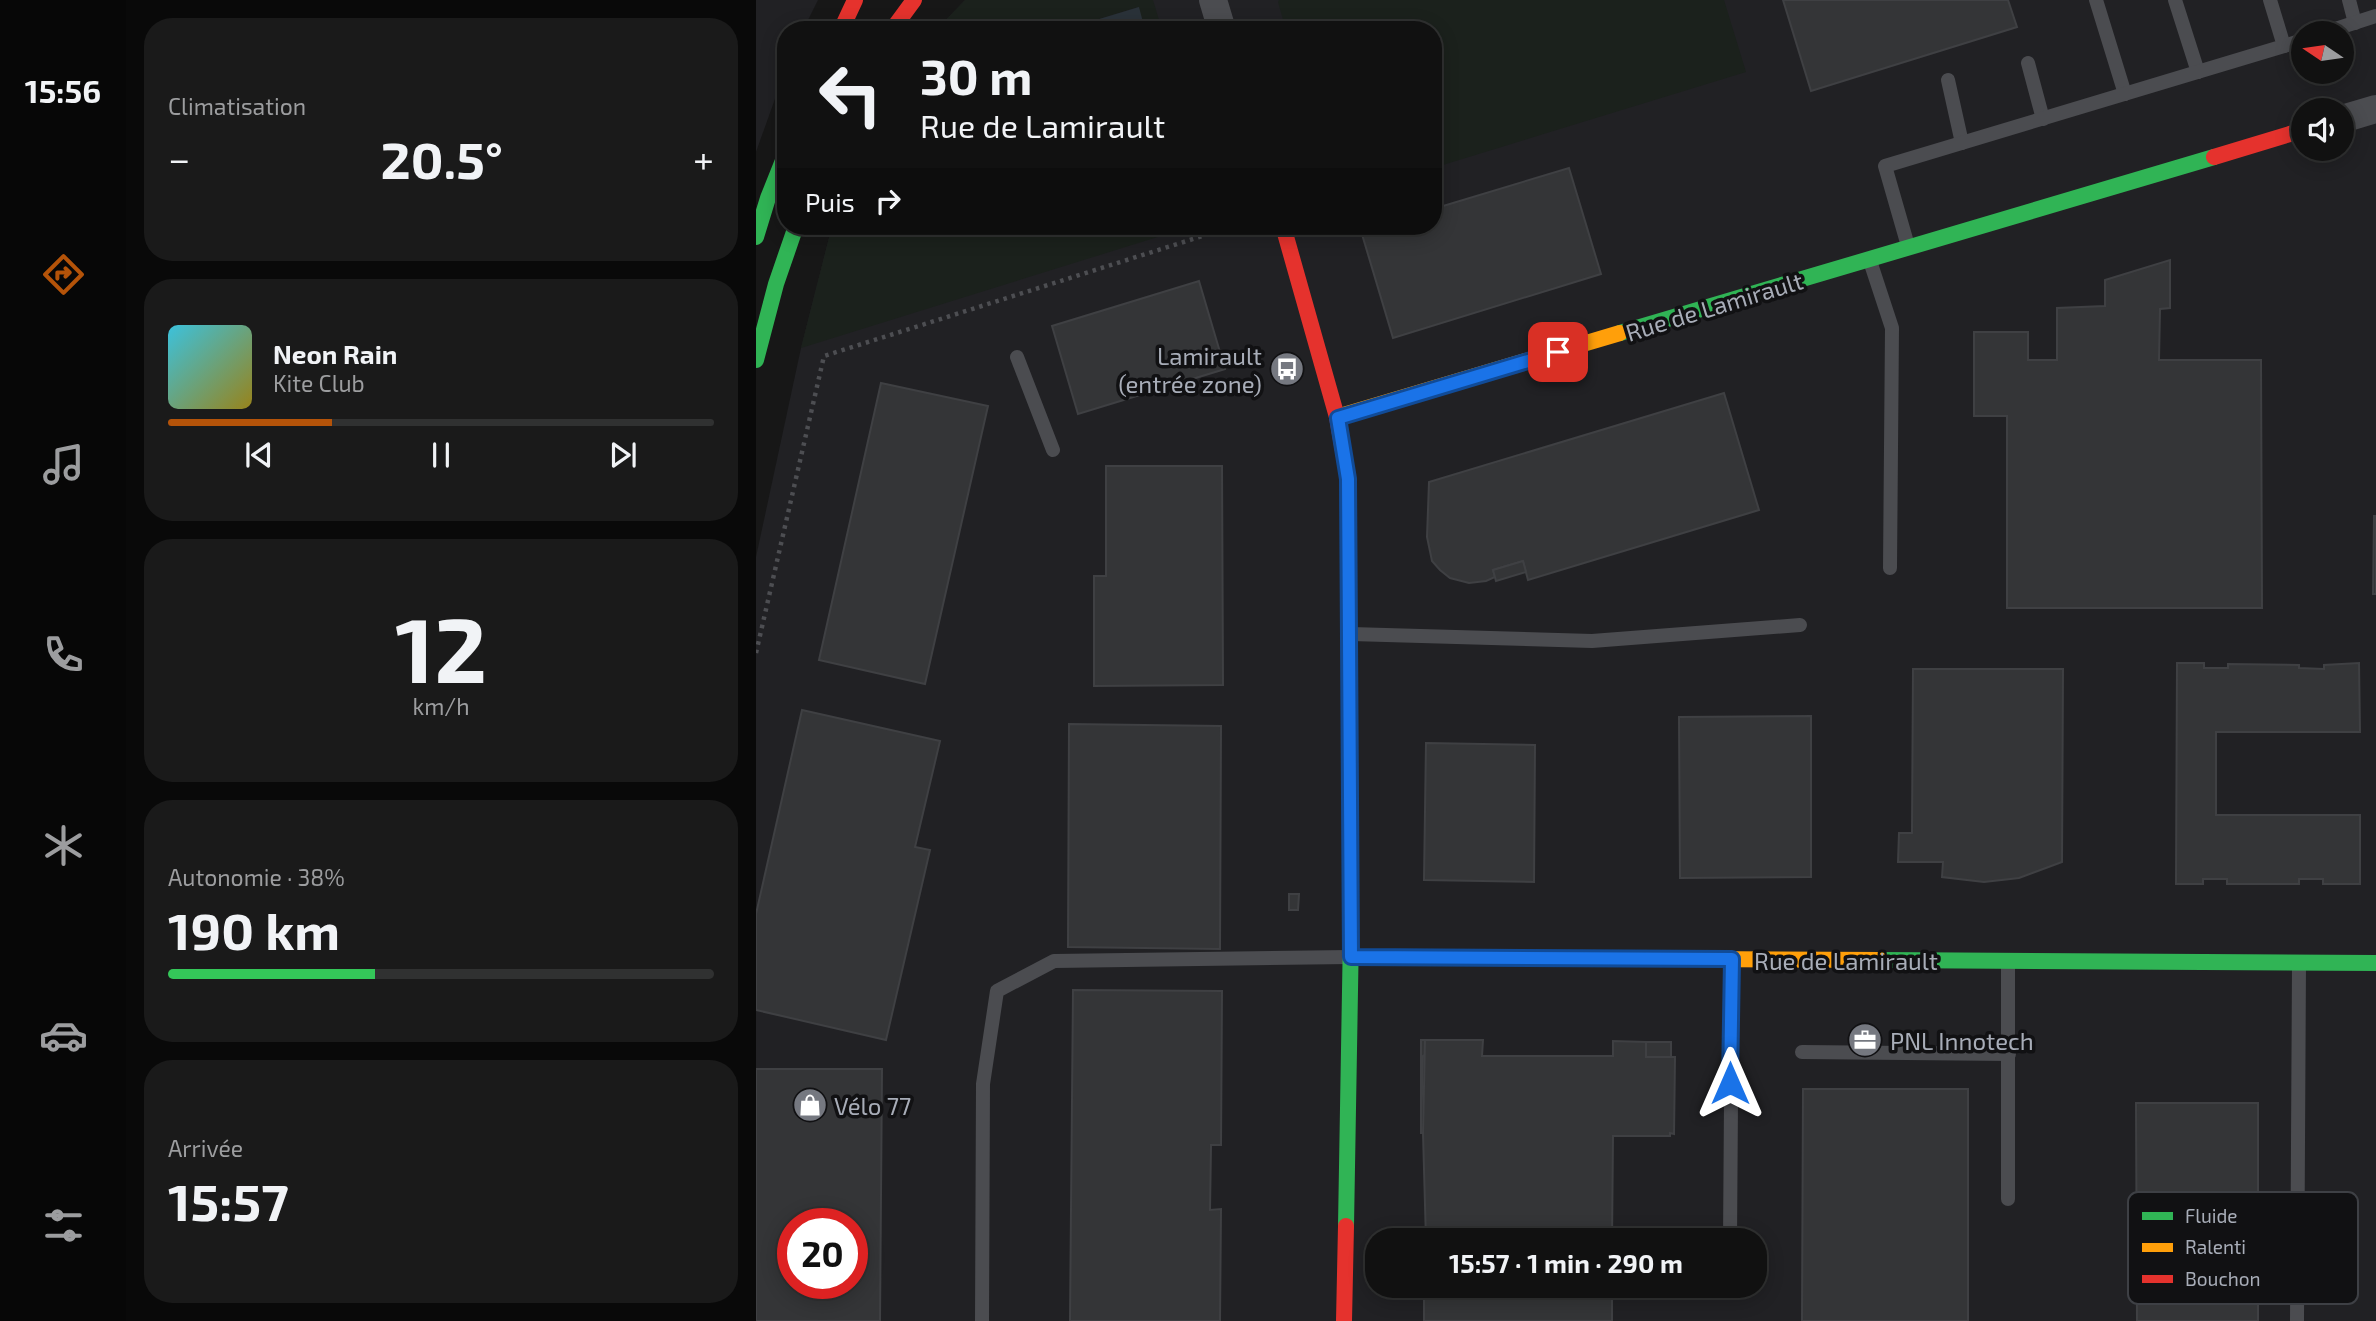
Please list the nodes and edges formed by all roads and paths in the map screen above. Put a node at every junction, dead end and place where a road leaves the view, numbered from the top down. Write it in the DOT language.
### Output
graph roads {
  1 [pos="855,0"];
  2 [pos="914,0"];
  3 [pos="1213,0"];
  4 [pos="2096,0"];
  5 [pos="2175,0"];
  6 [pos="2270,0"];
  7 [pos="2349,0"];
  8 [pos="2376,16"];
  9 [pos="845,21"];
  10 [pos="899,21"];
  11 [pos="1219,21"];
  12 [pos="2355,23"];
  13 [pos="2291,44"];
  14 [pos="2284,46"];
  15 [pos="2028,63"];
  16 [pos="2198,72"];
  17 [pos="1948,79"];
  18 [pos="2124,94"];
  19 [pos="2376,109"];
  20 [pos="2354,115"];
  21 [pos="2043,118"];
  22 [pos="2291,134"];
  23 [pos="1962,143"];
  24 [pos="777,176"];
  25 [pos="793,235"];
  26 [pos="1206,235"];
  27 [pos="1286,235"];
  28 [pos="756,237"];
  29 [pos="1909,248"];
  30 [pos="1869,260"];
  31 [pos="1017,357"];
  32 [pos="756,360"];
  33 [pos="1338,418"];
  34 [pos="1053,450"];
  35 [pos="1890,568"];
  36 [pos="1800,625"];
  37 [pos="1349,634"];
  38 [pos="756,653"];
  39 [pos="1351,957"];
  40 [pos="1732,959"];
  41 [pos="2008,961"];
  42 [pos="2299,962"];
  43 [pos="2376,962"];
  44 [pos="1802,1052"];
  45 [pos="2009,1054"];
  46 [pos="2298,1192"];
  47 [pos="2008,1199"];
  48 [pos="1730,1228"];
  49 [pos="982,1321"];
  50 [pos="1344,1321"];
  1 -- 9 [label="street"];
  2 -- 10 [label="street"];
  3 -- 11 [label="street"];
  4 -- 18 [label="lane"];
  5 -- 16 [label="lane"];
  6 -- 14 [label="lane"];
  7 -- 12 [label="lane"];
  8 -- 12 [label="lane"];
  13 -- 14 [label="lane"];
  14 -- 16 [label="lane"];
  15 -- 21 [label="lane"];
  16 -- 18 [label="lane"];
  17 -- 23 [label="lane"];
  18 -- 21 [label="lane"];
  19 -- 20 [label="street"];
  21 -- 23 [label="lane"];
  22 -- 29 [label="street, Rue de Lamirault"];
  23 -- 29 [label="lane"];
  24 -- 28 [label="street"];
  25 -- 32 [label="street"];
  26 -- 38 [label="path"];
  27 -- 33 [label="street"];
  29 -- 30 [label="street, Rue de Lamirault"];
  30 -- 33 [label="street, Rue de Lamirault"];
  30 -- 35 [label="lane"];
  31 -- 34 [label="lane"];
  33 -- 37 [label="street"];
  36 -- 37 [label="lane"];
  37 -- 39 [label="street"];
  39 -- 40 [label="street, Rue de Lamirault"];
  39 -- 49 [label="lane"];
  39 -- 50 [label="street"];
  40 -- 41 [label="street, Rue de Lamirault"];
  40 -- 48 [label="lane"];
  41 -- 42 [label="street, Rue de Lamirault"];
  41 -- 45 [label="lane"];
  42 -- 43 [label="street, Rue de Lamirault"];
  42 -- 46 [label="lane"];
  44 -- 45 [label="lane"];
  45 -- 47 [label="lane"];
}
